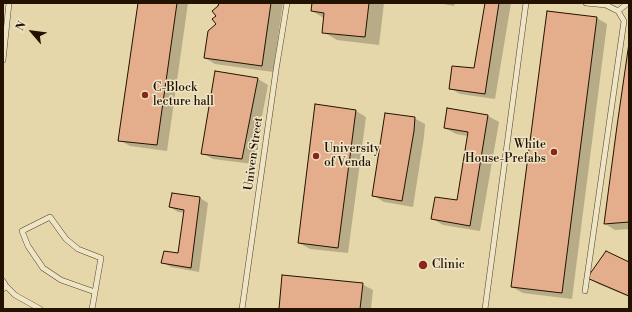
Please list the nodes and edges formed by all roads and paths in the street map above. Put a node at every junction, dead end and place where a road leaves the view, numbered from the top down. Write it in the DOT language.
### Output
graph roads {
  1 [pos="10,3"];
  2 [pos="287,3"];
  3 [pos="526,3"];
  4 [pos="586,3"];
  5 [pos="628,3"];
  6 [pos="618,11"];
  7 [pos="3,60"];
  8 [pos="4,285"];
  9 [pos="585,291"];
  10 [pos="95,292"];
  11 [pos="40,309"];
  12 [pos="92,309"];
  13 [pos="242,309"];
  14 [pos="485,309"];
  1 -- 7 [label="lane"];
  2 -- 13 [label="lane, Univen Street"];
  3 -- 14 [label="lane"];
  4 -- 6 [label="lane"];
  5 -- 6 [label="lane"];
  6 -- 9 [label="lane"];
  8 -- 11 [label="lane"];
  10 -- 10 [label="lane"];
  10 -- 12 [label="lane"];
}
